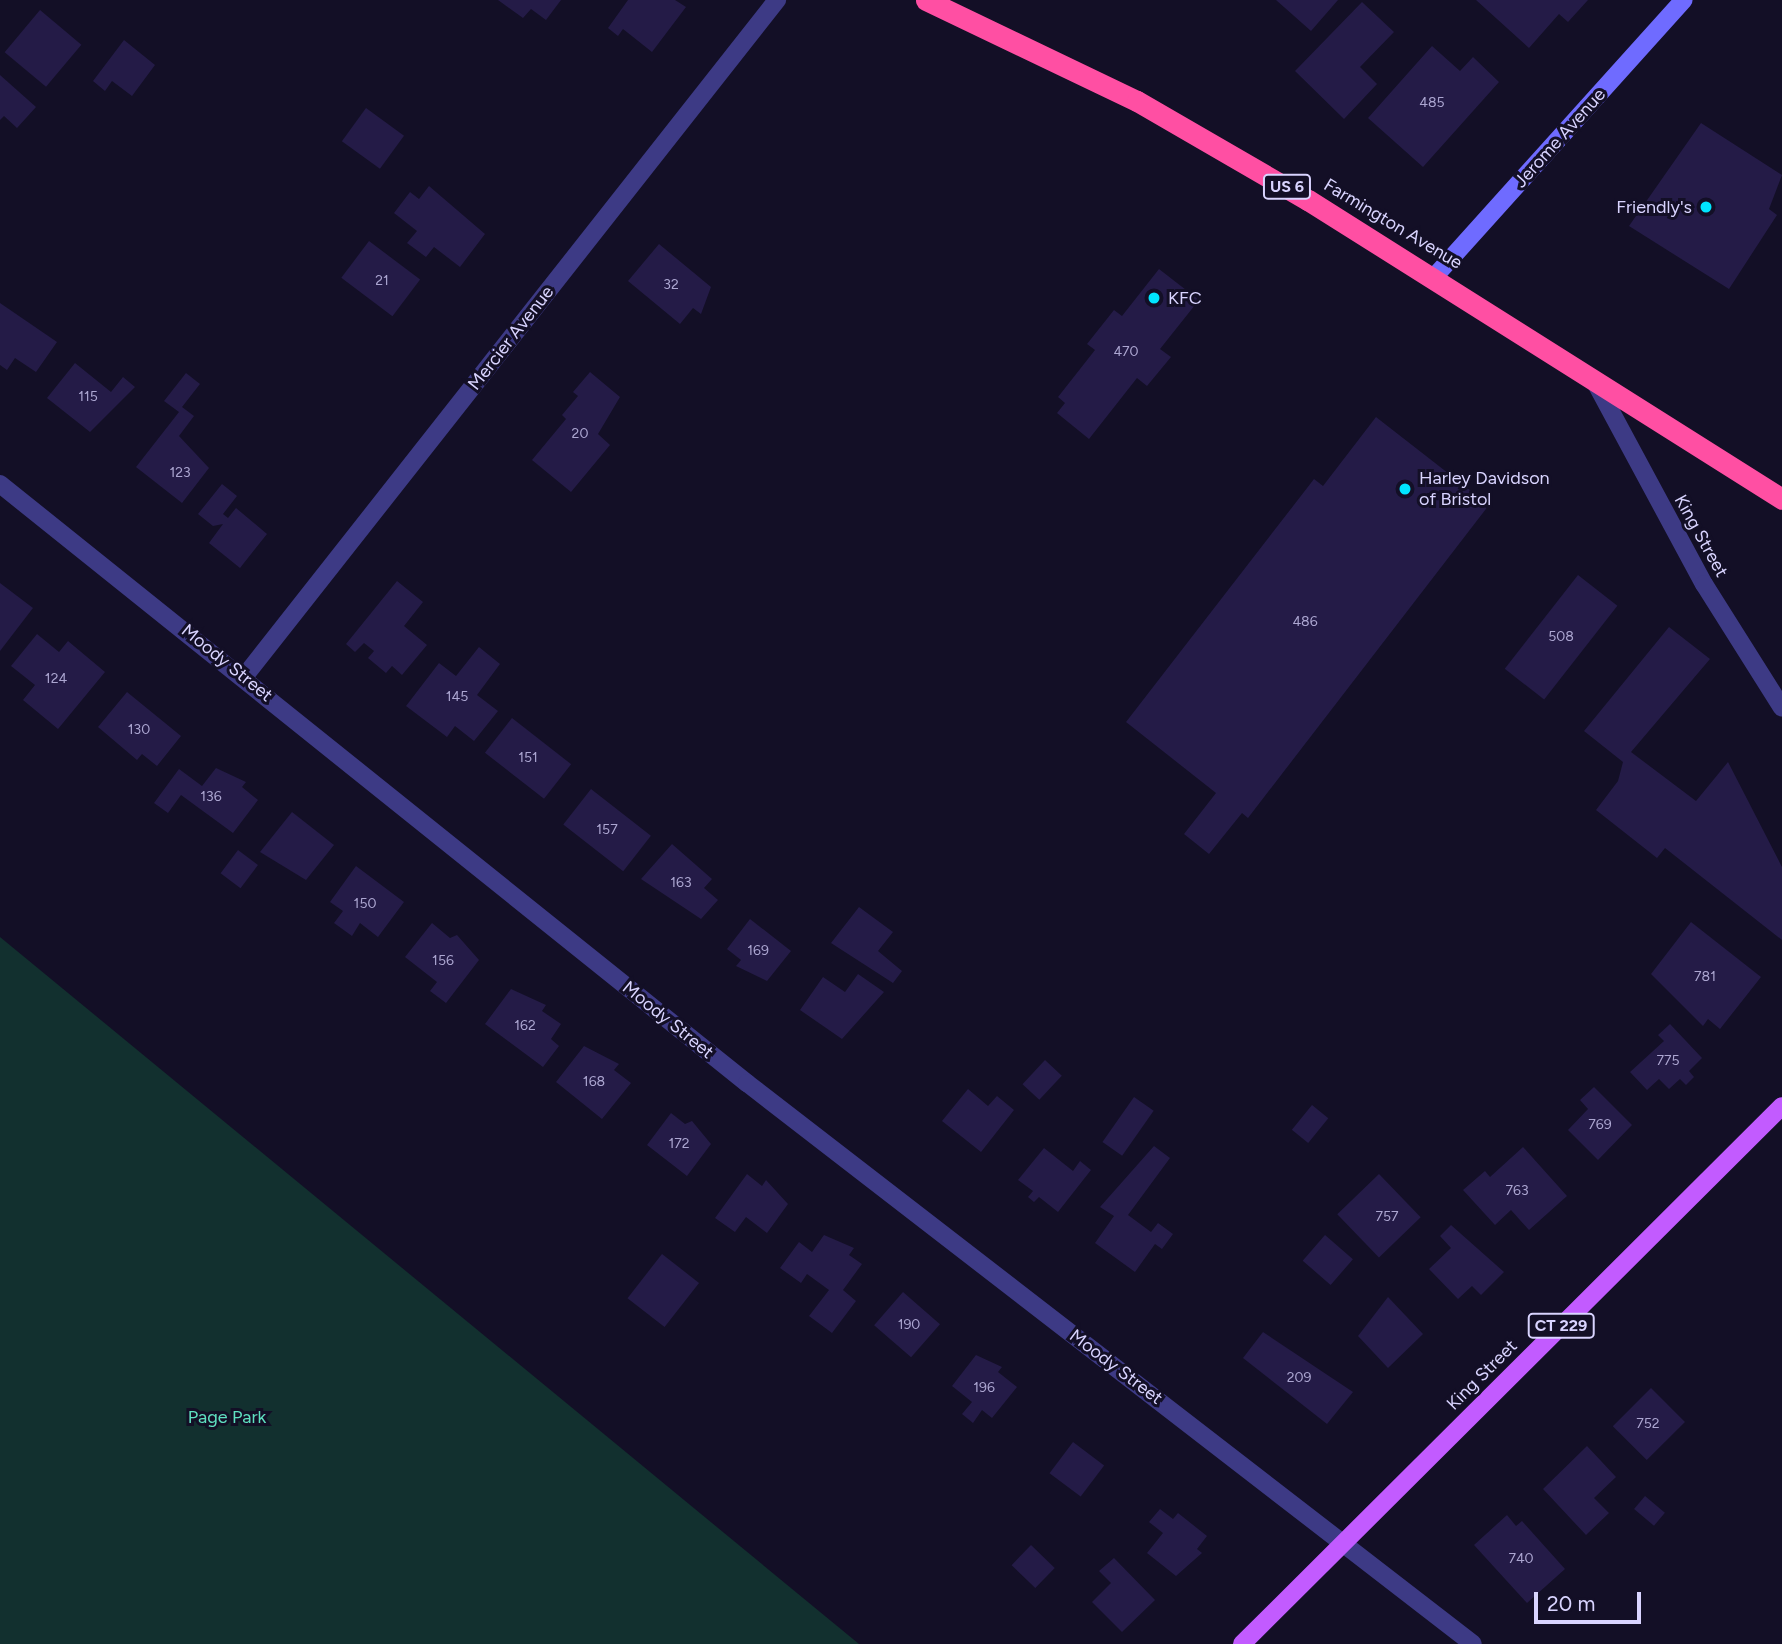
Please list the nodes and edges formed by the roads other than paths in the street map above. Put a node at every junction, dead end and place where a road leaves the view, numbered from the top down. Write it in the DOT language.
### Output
graph roads {
  1 [pos="777,0"];
  2 [pos="926,0"];
  3 [pos="1684,0"];
  4 [pos="1436,275"];
  5 [pos="1593,378"];
  6 [pos="0,484"];
  7 [pos="1782,499"];
  8 [pos="244,677"];
  9 [pos="1782,708"];
  10 [pos="1782,1106"];
  11 [pos="1346,1542"];
  12 [pos="1242,1644"];
  13 [pos="1473,1644"];
  1 -- 8 [label="street, Mercier Avenue"];
  2 -- 4 [label="highway, Farmington Avenue / US 6"];
  3 -- 4 [label="main road, Jerome Avenue"];
  4 -- 5 [label="highway, Farmington Avenue / US 6"];
  5 -- 7 [label="highway, Farmington Avenue / US 6"];
  5 -- 9 [label="street, King Street"];
  6 -- 8 [label="street, Moody Street"];
  8 -- 11 [label="street, Moody Street"];
  10 -- 11 [label="main road, King Street / CT 229"];
  11 -- 12 [label="main road, King Street / CT 229"];
  11 -- 13 [label="street, Moody Street"];
}
